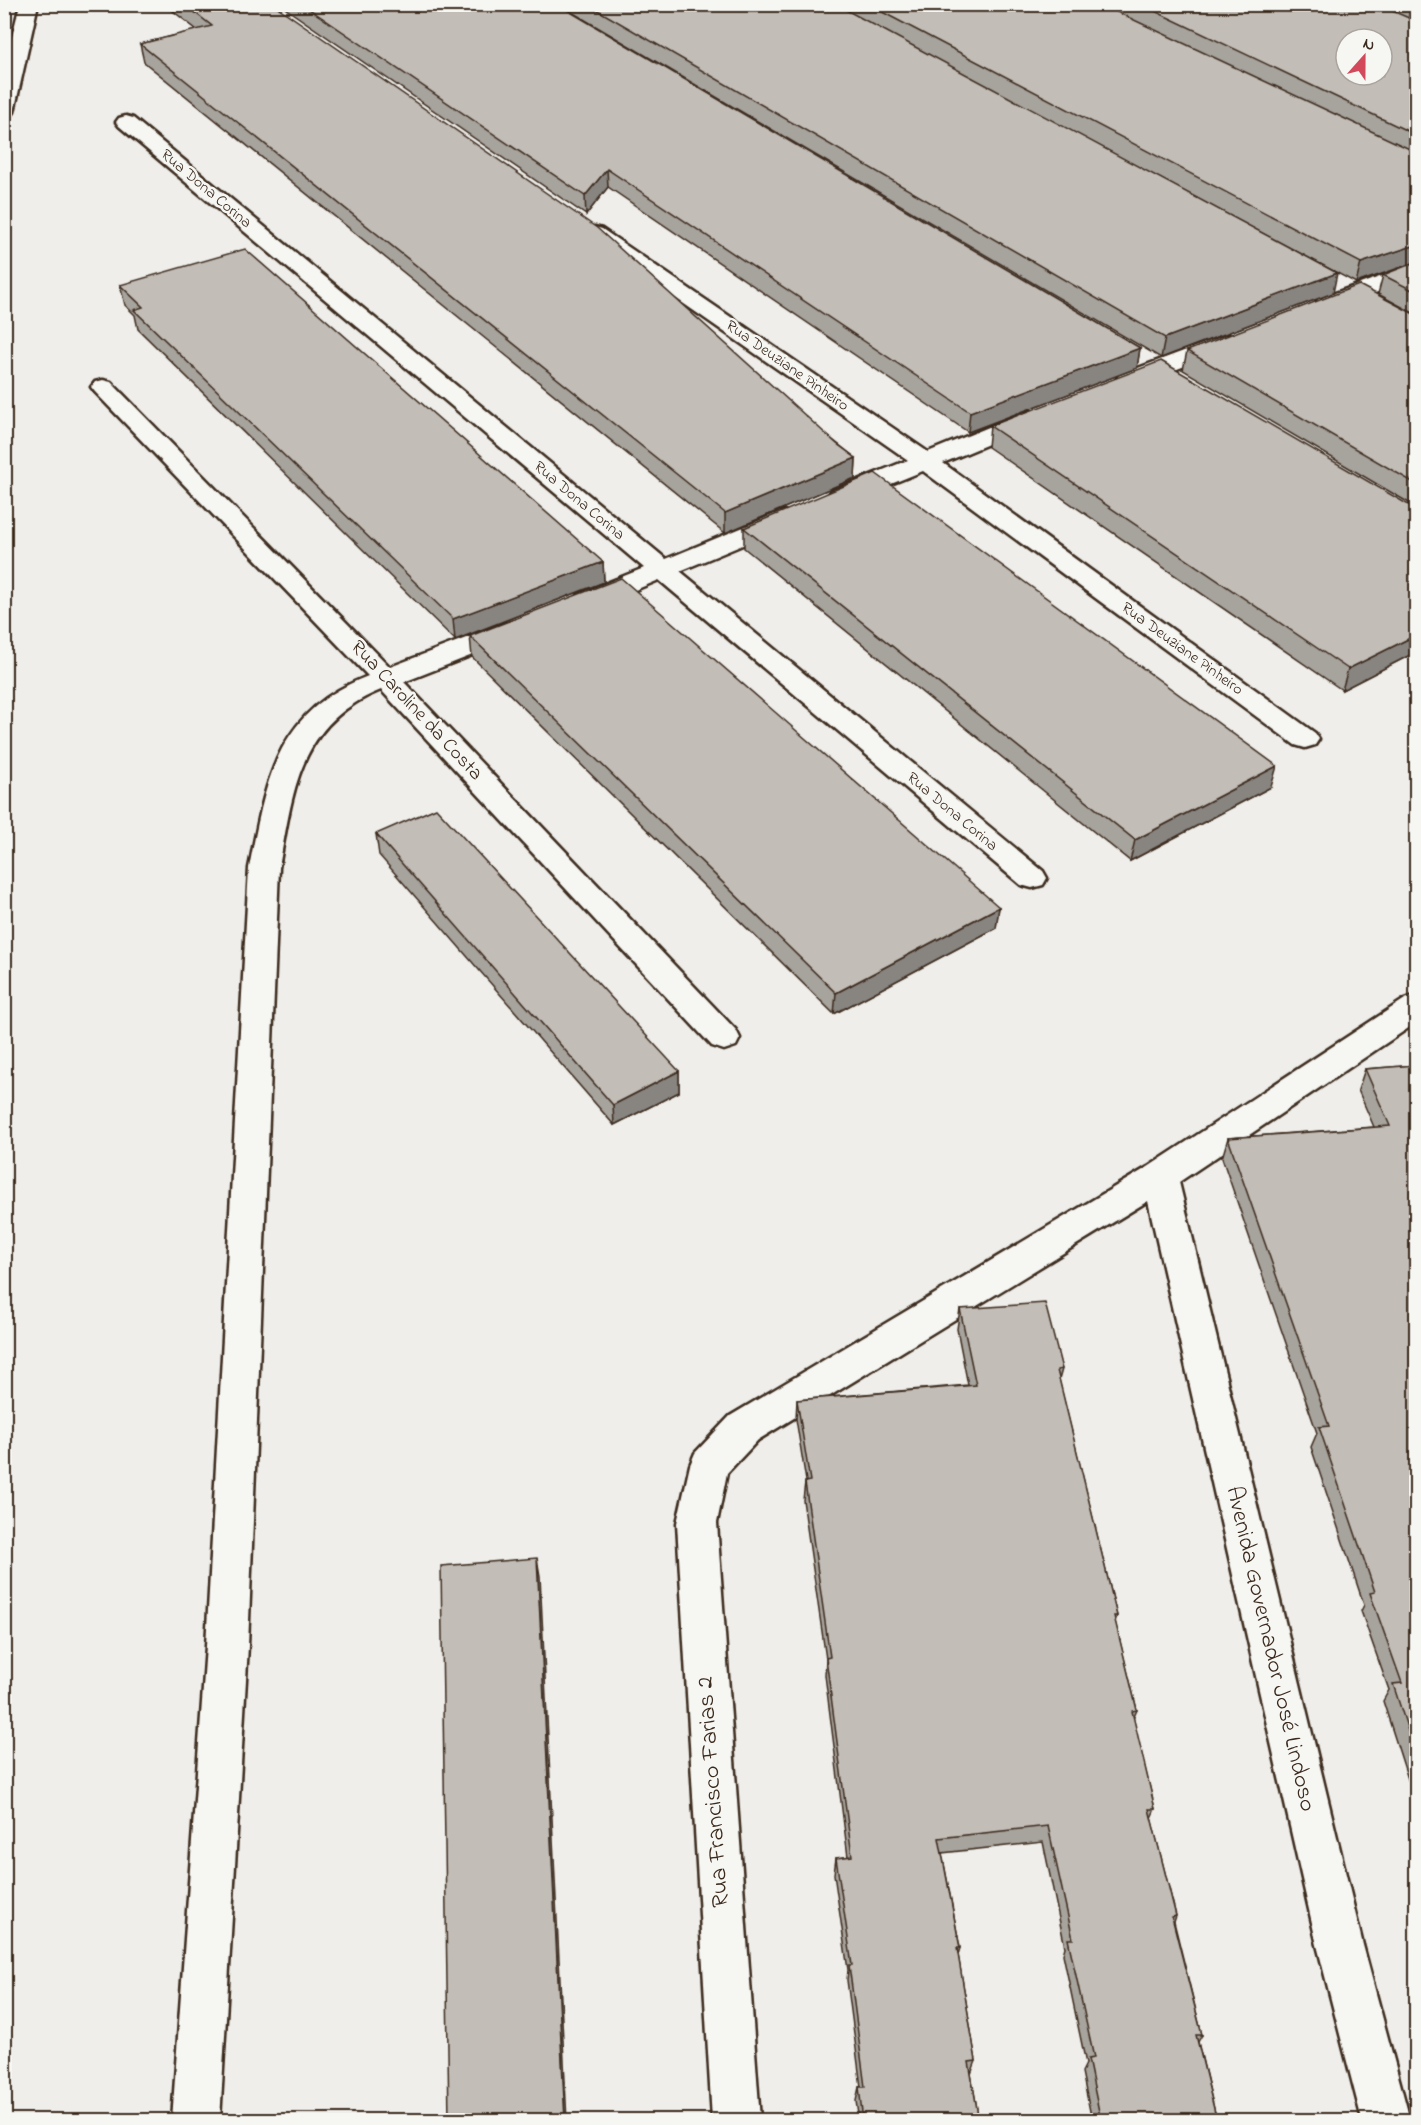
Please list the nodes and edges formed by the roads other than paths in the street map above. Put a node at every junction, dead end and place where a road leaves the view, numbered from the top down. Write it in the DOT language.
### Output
graph roads {
  1 [pos="29,4"];
  2 [pos="4,112"];
  3 [pos="126,122"];
  4 [pos="578,222"];
  5 [pos="1416,270"];
  6 [pos="1301,314"];
  7 [pos="1246,335"];
  8 [pos="103,387"];
  9 [pos="1101,390"];
  10 [pos="1057,408"];
  11 [pos="924,460"];
  12 [pos="662,571"];
  13 [pos="563,610"];
  14 [pos="530,623"];
  15 [pos="386,679"];
  16 [pos="1305,739"];
  17 [pos="1032,878"];
  18 [pos="1416,1007"];
  19 [pos="724,1038"];
  20 [pos="1160,1177"];
  21 [pos="196,2121"];
  22 [pos="736,2121"];
  23 [pos="1386,2121"];
  1 -- 2 [label="street"];
  3 -- 12 [label="street, Rua Dona Corina"];
  4 -- 11 [label="street, Rua Deuziane Pinheiro"];
  5 -- 6 [label="street"];
  7 -- 9 [label="street"];
  8 -- 15 [label="street, Rua Caroline da Costa"];
  10 -- 11 [label="street"];
  11 -- 12 [label="street"];
  11 -- 16 [label="street, Rua Deuziane Pinheiro"];
  12 -- 13 [label="street"];
  12 -- 17 [label="street, Rua Dona Corina"];
  14 -- 15 [label="street"];
  15 -- 19 [label="street, Rua Caroline da Costa"];
  15 -- 21 [label="street"];
  18 -- 20 [label="street"];
  20 -- 22 [label="street, Rua Francisco Farias 2"];
  20 -- 23 [label="street, Avenida Governador José Lindoso"];
}
